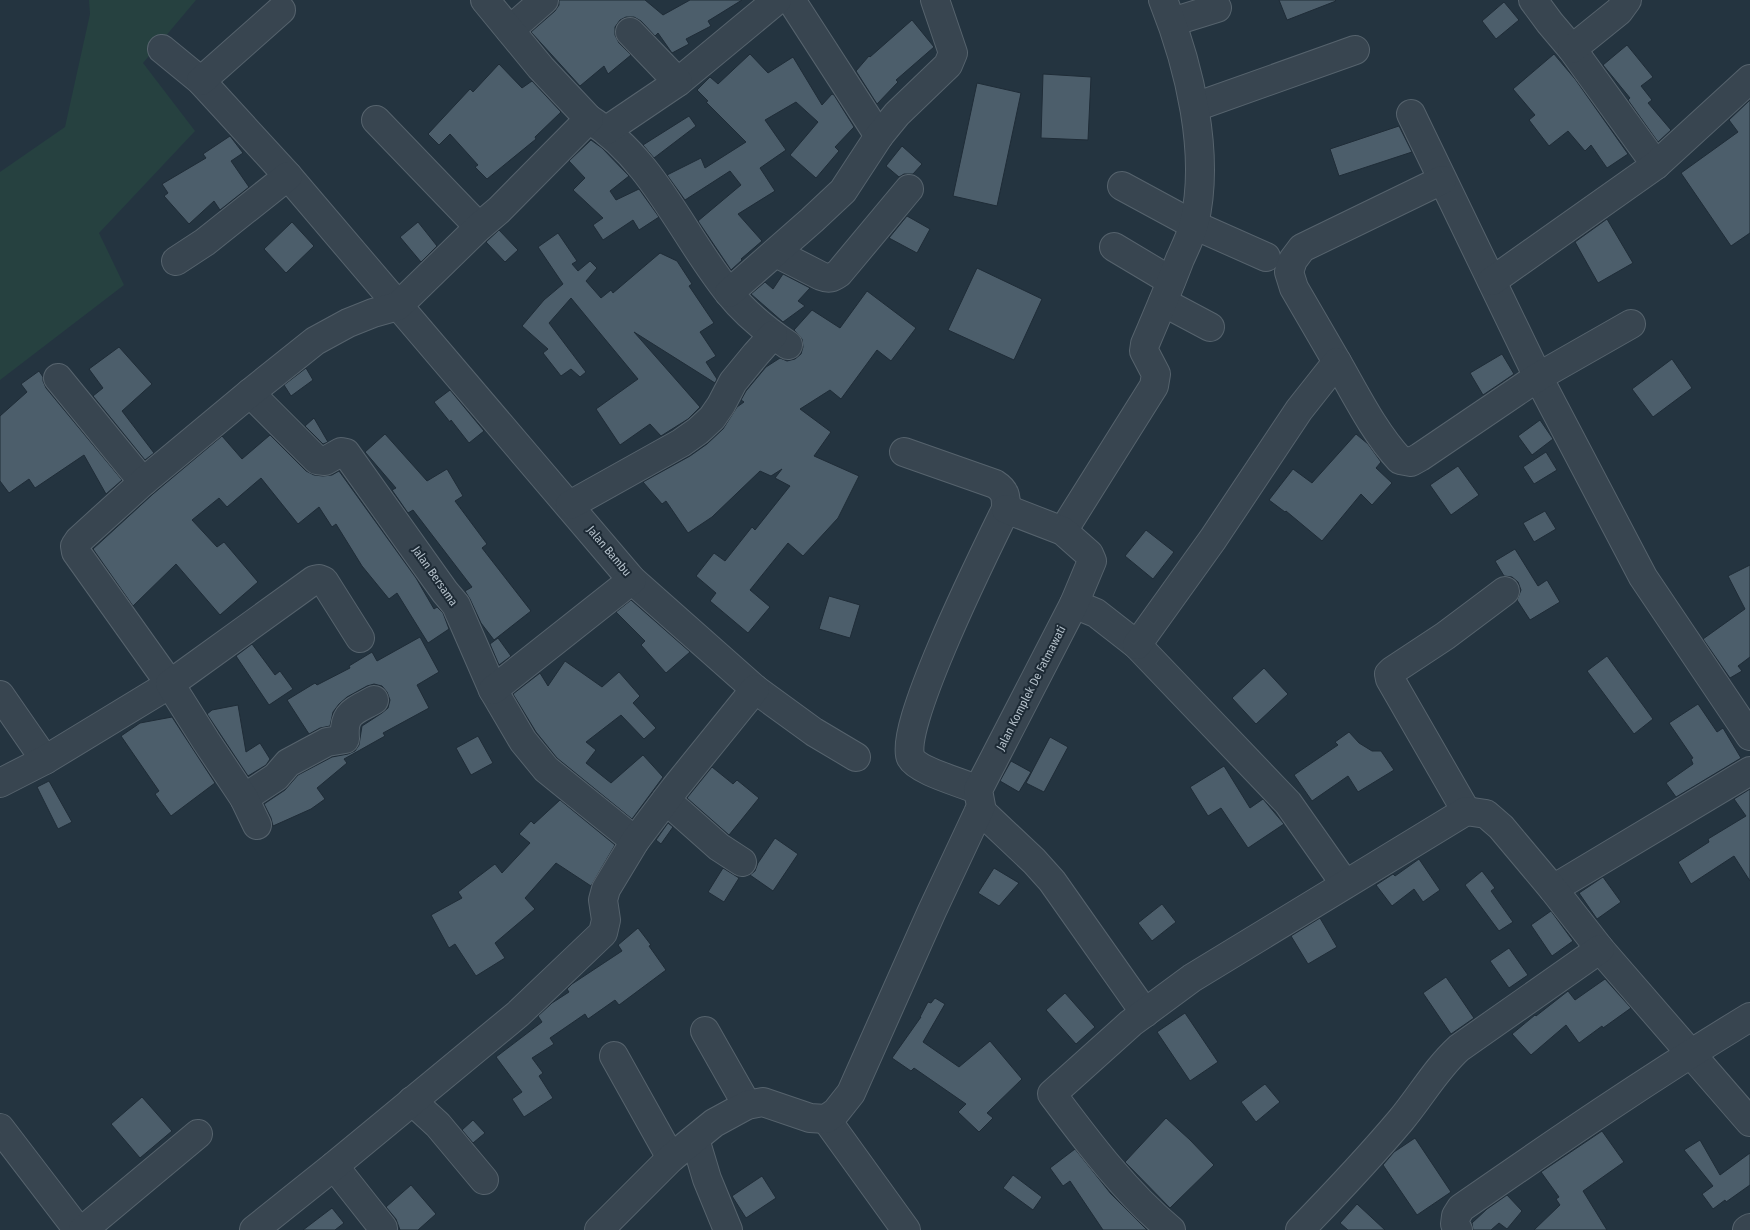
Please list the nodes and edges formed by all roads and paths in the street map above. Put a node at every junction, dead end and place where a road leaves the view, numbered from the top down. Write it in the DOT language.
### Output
graph roads {
  1 [pos="484,0"];
  2 [pos="544,0"];
  3 [pos="777,0"];
  4 [pos="791,0"];
  5 [pos="936,0"];
  6 [pos="1533,0"];
  7 [pos="1627,0"];
  8 [pos="1217,8"];
  9 [pos="280,10"];
  10 [pos="1168,11"];
  11 [pos="510,30"];
  12 [pos="630,32"];
  13 [pos="162,49"];
  14 [pos="1572,49"];
  15 [pos="1355,50"];
  16 [pos="1750,80"];
  17 [pos="201,81"];
  18 [pos="678,82"];
  19 [pos="1195,107"];
  20 [pos="1412,114"];
  21 [pos="376,120"];
  22 [pos="598,125"];
  23 [pos="879,136"];
  24 [pos="1656,165"];
  25 [pos="288,176"];
  26 [pos="1442,180"];
  27 [pos="1122,186"];
  28 [pos="909,189"];
  29 [pos="1194,225"];
  30 [pos="479,228"];
  31 [pos="1114,248"];
  32 [pos="776,253"];
  33 [pos="1266,257"];
  34 [pos="176,261"];
  35 [pos="1492,281"];
  36 [pos="1167,292"];
  37 [pos="729,293"];
  38 [pos="398,306"];
  39 [pos="1631,324"];
  40 [pos="1210,327"];
  41 [pos="1337,362"];
  42 [pos="1538,377"];
  43 [pos="58,378"];
  44 [pos="250,393"];
  45 [pos="904,452"];
  46 [pos="143,482"];
  47 [pos="570,505"];
  48 [pos="1006,508"];
  49 [pos="1063,531"];
  50 [pos="632,580"];
  51 [pos="1505,591"];
  52 [pos="1074,604"];
  53 [pos="360,638"];
  54 [pos="1137,645"];
  55 [pos="170,684"];
  56 [pos="755,689"];
  57 [pos="493,690"];
  58 [pos="0,695"];
  59 [pos="374,700"];
  60 [pos="1750,736"];
  61 [pos="856,757"];
  62 [pos="45,760"];
  63 [pos="1750,771"];
  64 [pos="0,783"];
  65 [pos="244,798"];
  66 [pos="666,800"];
  67 [pos="979,800"];
  68 [pos="1466,811"];
  69 [pos="257,825"];
  70 [pos="635,841"];
  71 [pos="742,862"];
  72 [pos="1345,884"];
  73 [pos="1553,889"];
  74 [pos="1600,948"];
  75 [pos="1145,1013"];
  76 [pos="1750,1017"];
  77 [pos="705,1031"];
  78 [pos="1691,1053"];
  79 [pos="614,1056"];
  80 [pos="412,1101"];
  81 [pos="747,1105"];
  82 [pos="826,1119"];
  83 [pos="1750,1122"];
  84 [pos="0,1128"];
  85 [pos="198,1134"];
  86 [pos="694,1139"];
  87 [pos="671,1158"];
  88 [pos="334,1166"];
  89 [pos="484,1180"];
  90 [pos="383,1228"];
  91 [pos="78,1230"];
  92 [pos="82,1230"];
  93 [pos="254,1230"];
  94 [pos="599,1230"];
  95 [pos="728,1230"];
  96 [pos="906,1230"];
  97 [pos="1171,1230"];
  98 [pos="1300,1230"];
  99 [pos="1458,1230"];
  1 -- 11 [label="street"];
  2 -- 11 [label="street"];
  3 -- 18 [label="street"];
  4 -- 23 [label="street"];
  5 -- 23 [label="street"];
  6 -- 14 [label="street"];
  7 -- 14 [label="street"];
  8 -- 10 [label="street"];
  9 -- 17 [label="street"];
  10 -- 19 [label="street"];
  11 -- 22 [label="street"];
  12 -- 18 [label="street"];
  13 -- 17 [label="street, Jalan Bambu"];
  14 -- 24 [label="street"];
  15 -- 19 [label="street"];
  16 -- 24 [label="street"];
  17 -- 25 [label="street, Jalan Bambu"];
  18 -- 22 [label="street"];
  19 -- 29 [label="street"];
  20 -- 26 [label="street"];
  21 -- 30 [label="street"];
  22 -- 30 [label="street"];
  22 -- 37 [label="street"];
  23 -- 32 [label="street"];
  24 -- 35 [label="street"];
  25 -- 34 [label="street"];
  25 -- 38 [label="street, Jalan Bambu"];
  26 -- 35 [label="street"];
  26 -- 41 [label="street"];
  27 -- 29 [label="street"];
  28 -- 32 [label="street"];
  29 -- 33 [label="street"];
  29 -- 36 [label="street"];
  30 -- 38 [label="street"];
  31 -- 36 [label="street"];
  32 -- 37 [label="street"];
  35 -- 42 [label="street"];
  36 -- 40 [label="street"];
  36 -- 49 [label="street"];
  37 -- 47 [label="street"];
  38 -- 44 [label="street"];
  38 -- 47 [label="street, Jalan Bambu"];
  39 -- 42 [label="street"];
  41 -- 42 [label="street"];
  41 -- 54 [label="street"];
  42 -- 60 [label="street"];
  43 -- 46 [label="street"];
  44 -- 46 [label="street"];
  44 -- 57 [label="street, Jalan Bersama"];
  45 -- 48 [label="street"];
  46 -- 55 [label="street"];
  47 -- 50 [label="street, Jalan Bambu"];
  48 -- 49 [label="street"];
  48 -- 67 [label="street"];
  49 -- 52 [label="street, Jalan Komplek De Fatmawati"];
  50 -- 56 [label="street, Jalan Bambu"];
  50 -- 57 [label="street"];
  51 -- 68 [label="street"];
  52 -- 54 [label="street"];
  52 -- 67 [label="street, Jalan Komplek De Fatmawati"];
  53 -- 55 [label="street"];
  54 -- 72 [label="street"];
  55 -- 62 [label="street"];
  55 -- 65 [label="street"];
  56 -- 61 [label="street, Jalan Bambu"];
  56 -- 66 [label="street"];
  57 -- 70 [label="street, Jalan Bersama"];
  58 -- 62 [label="street"];
  59 -- 65 [label="street"];
  62 -- 64 [label="street"];
  63 -- 73 [label="street"];
  65 -- 69 [label="street"];
  66 -- 70 [label="street"];
  66 -- 71 [label="street"];
  67 -- 75 [label="street"];
  67 -- 82 [label="street, Jalan Komplek De Fatmawati"];
  68 -- 72 [label="street"];
  68 -- 73 [label="street"];
  70 -- 80 [label="street"];
  72 -- 75 [label="street"];
  73 -- 74 [label="street"];
  74 -- 78 [label="street"];
  74 -- 98 [label="street"];
  75 -- 97 [label="street"];
  76 -- 78 [label="street"];
  77 -- 81 [label="street"];
  78 -- 83 [label="street"];
  78 -- 99 [label="street"];
  79 -- 87 [label="street"];
  80 -- 88 [label="street"];
  80 -- 89 [label="street"];
  81 -- 82 [label="street"];
  81 -- 86 [label="street"];
  82 -- 96 [label="street"];
  84 -- 91 [label="street"];
  85 -- 92 [label="street"];
  86 -- 87 [label="street"];
  86 -- 95 [label="street"];
  87 -- 94 [label="street"];
  88 -- 90 [label="street"];
  88 -- 93 [label="street"];
}
